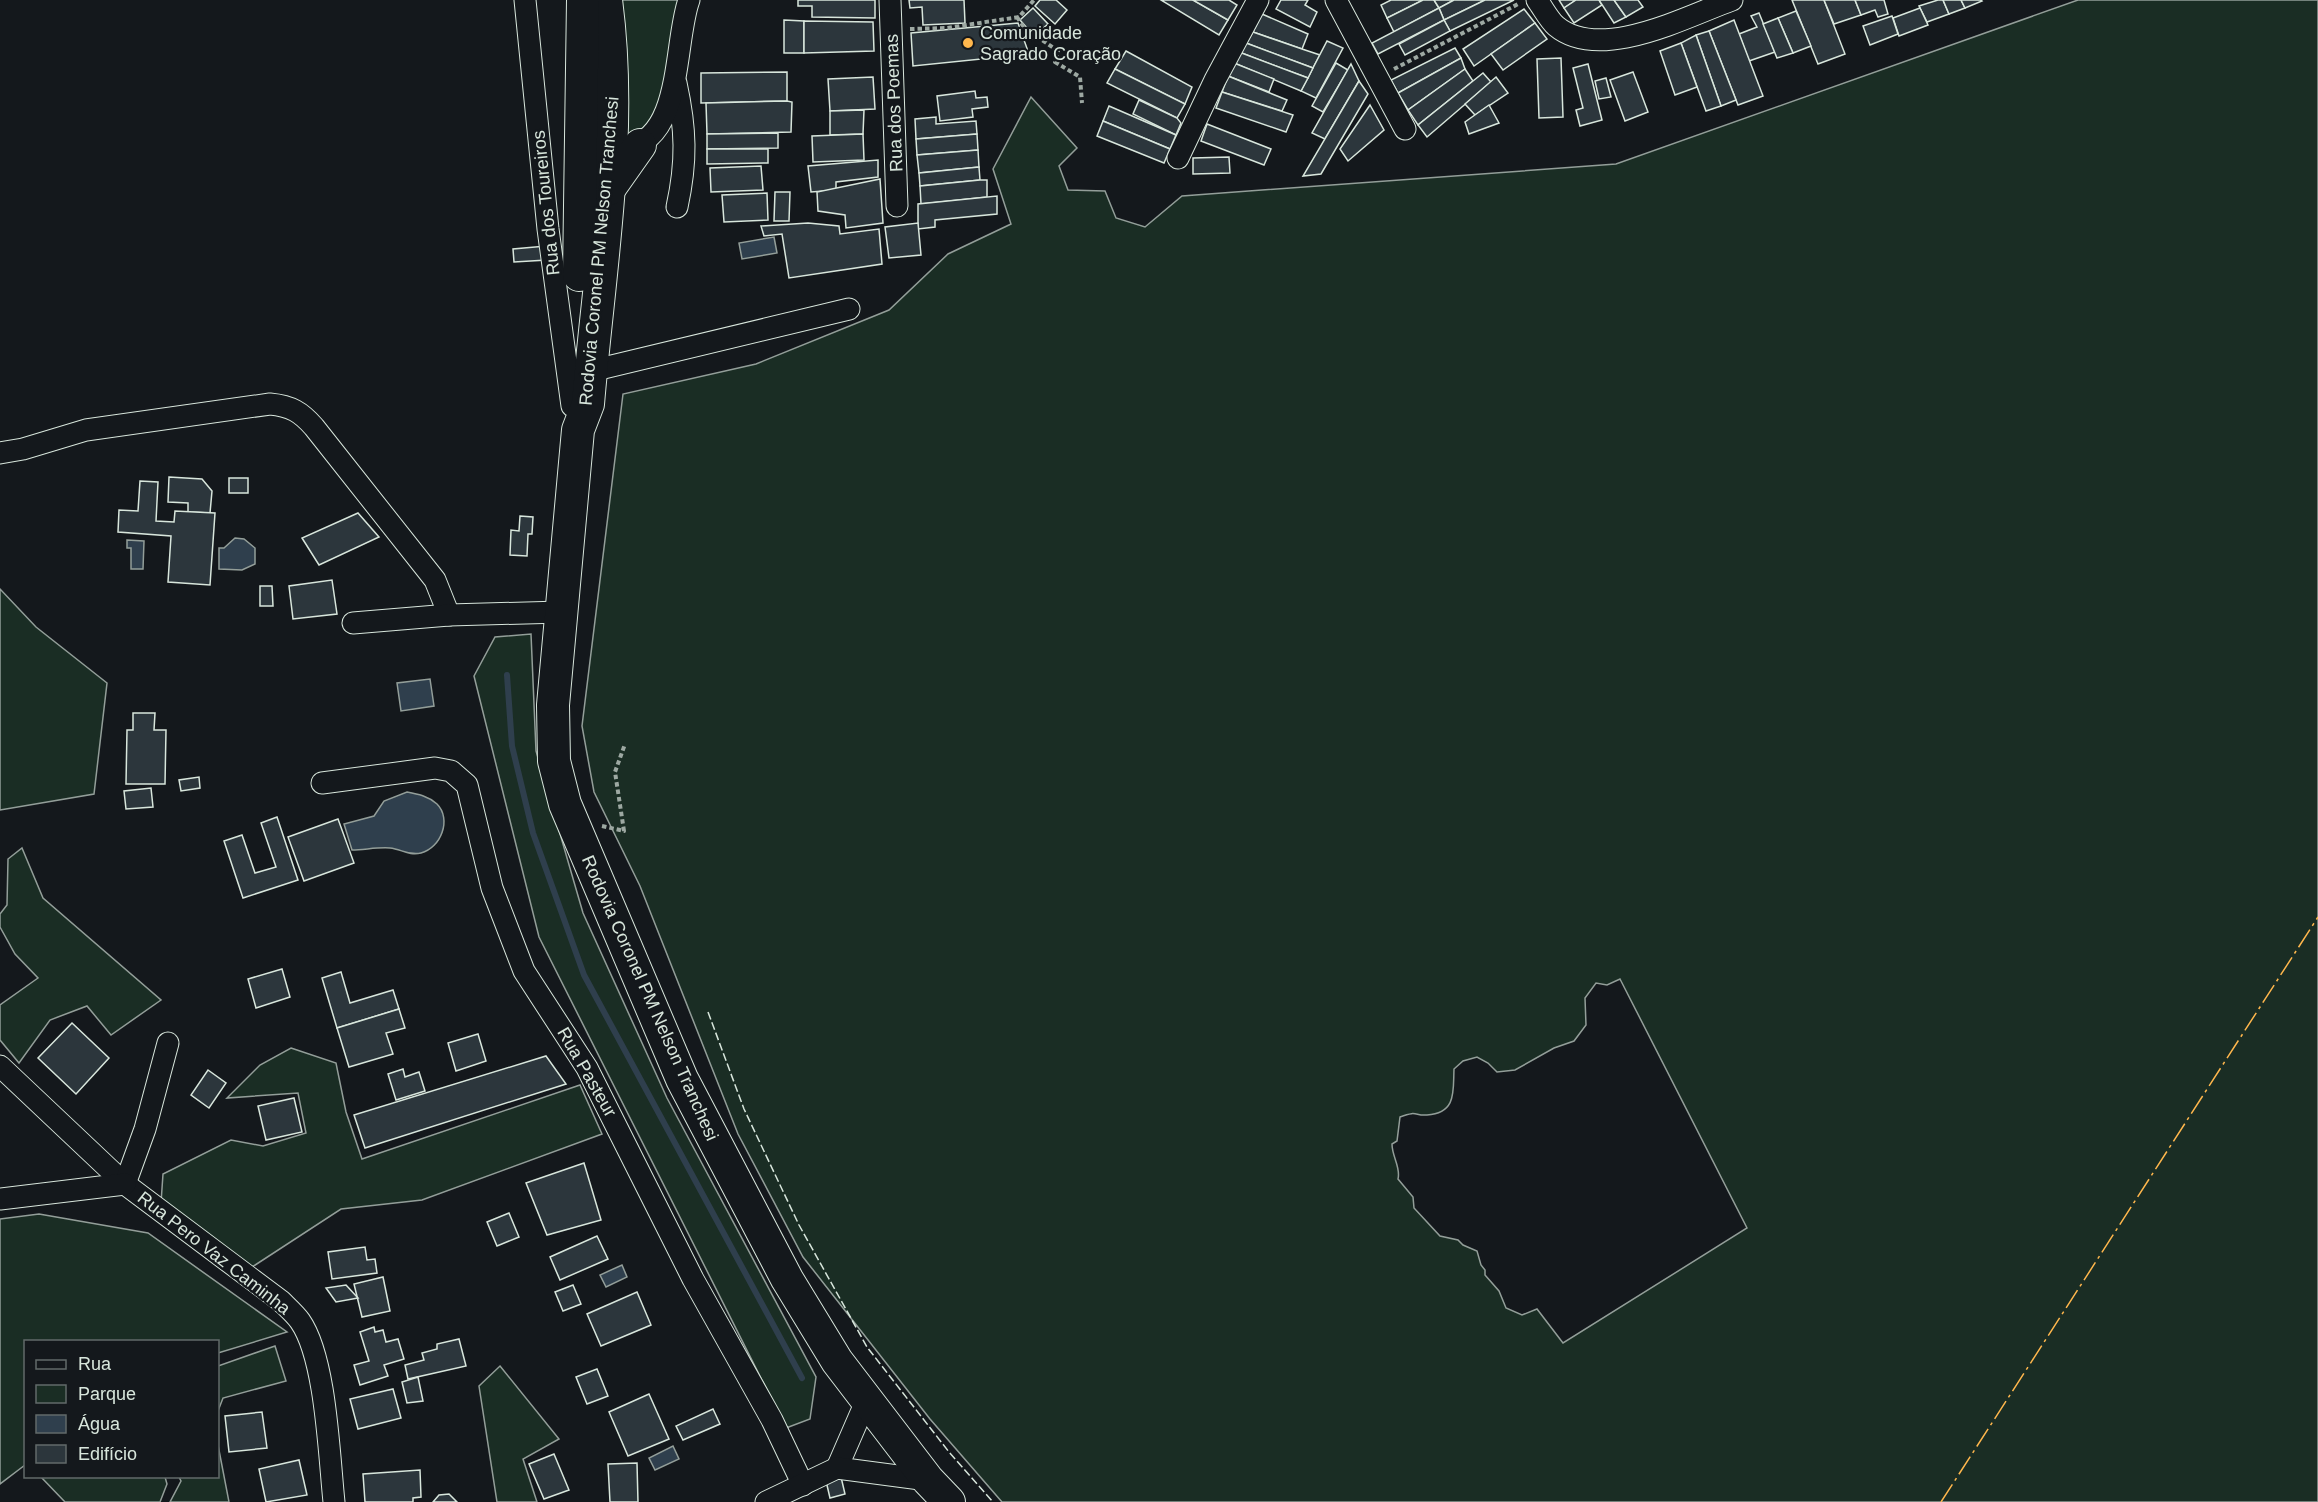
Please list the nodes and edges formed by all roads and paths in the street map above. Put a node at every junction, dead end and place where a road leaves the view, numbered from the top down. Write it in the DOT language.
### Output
graph roads {
  1 [pos="525,0"];
  2 [pos="689,0"];
  3 [pos="890,0"];
  4 [pos="1034,0"];
  5 [pos="1258,0"];
  6 [pos="1336,0"];
  7 [pos="1525,0"];
  8 [pos="1538,0"];
  9 [pos="1731,0"];
  10 [pos="591,6"];
  11 [pos="1016,17"];
  12 [pos="891,30"];
  13 [pos="1377,78"];
  14 [pos="676,82"];
  15 [pos="1082,103"];
  16 [pos="1406,129"];
  17 [pos="626,147"];
  18 [pos="1179,158"];
  19 [pos="897,206"];
  20 [pos="677,207"];
  21 [pos="849,309"];
  22 [pos="591,371"];
  23 [pos="575,418"];
  24 [pos="0,453"];
  25 [pos="561,612"];
  26 [pos="449,615"];
  27 [pos="353,623"];
  28 [pos="625,744"];
  29 [pos="322,783"];
  30 [pos="572,819"];
  31 [pos="168,1043"];
  32 [pos="0,1066"];
  33 [pos="125,1184"];
  34 [pos="0,1199"];
  35 [pos="867,1399"];
  36 [pos="837,1468"];
  37 [pos="803,1485"];
  38 [pos="939,1491"];
  39 [pos="334,1502"];
  40 [pos="766,1502"];
  1 -- 23 [label="street, Rua dos Toureiros"];
  2 -- 14 [label="street"];
  3 -- 12 [label="street, Rua dos Poemas"];
  4 -- 11 [label="path"];
  5 -- 18 [label="street"];
  6 -- 13 [label="street"];
  7 -- 13 [label="path"];
  8 -- 9 [label="street"];
  10 -- 17 [label="highway"];
  10 -- 23 [label="highway, Rodovia Coronel PM Nelson Tranchesi"];
  11 -- 12 [label="path"];
  11 -- 15 [label="path"];
  12 -- 19 [label="street, Rua dos Poemas"];
  13 -- 16 [label="street"];
  14 -- 17 [label="street"];
  14 -- 20 [label="street"];
  17 -- 22 [label="highway, Rodovia Coronel PM Nelson Tranchesi"];
  21 -- 22 [label="street"];
  22 -- 23 [label="highway, Rodovia Coronel PM Nelson Tranchesi"];
  23 -- 25 [label="highway, Rodovia Coronel PM Nelson Tranchesi"];
  24 -- 26 [label="street"];
  25 -- 26 [label="street"];
  25 -- 30 [label="highway, Rodovia Coronel PM Nelson Tranchesi"];
  26 -- 27 [label="street"];
  28 -- 30 [label="path"];
  29 -- 37 [label="street, Rua Pasteur"];
  30 -- 35 [label="highway, Rodovia Coronel PM Nelson Tranchesi"];
  31 -- 33 [label="street, Rua Pero Vaz Caminha"];
  32 -- 33 [label="street"];
  33 -- 34 [label="street"];
  33 -- 39 [label="street, Rua Pero Vaz Caminha"];
  35 -- 36 [label="street"];
  35 -- 38 [label="highway, Rodovia Coronel PM Nelson Tranchesi"];
  36 -- 37 [label="street"];
  36 -- 38 [label="street"];
  37 -- 40 [label="street"];
}
